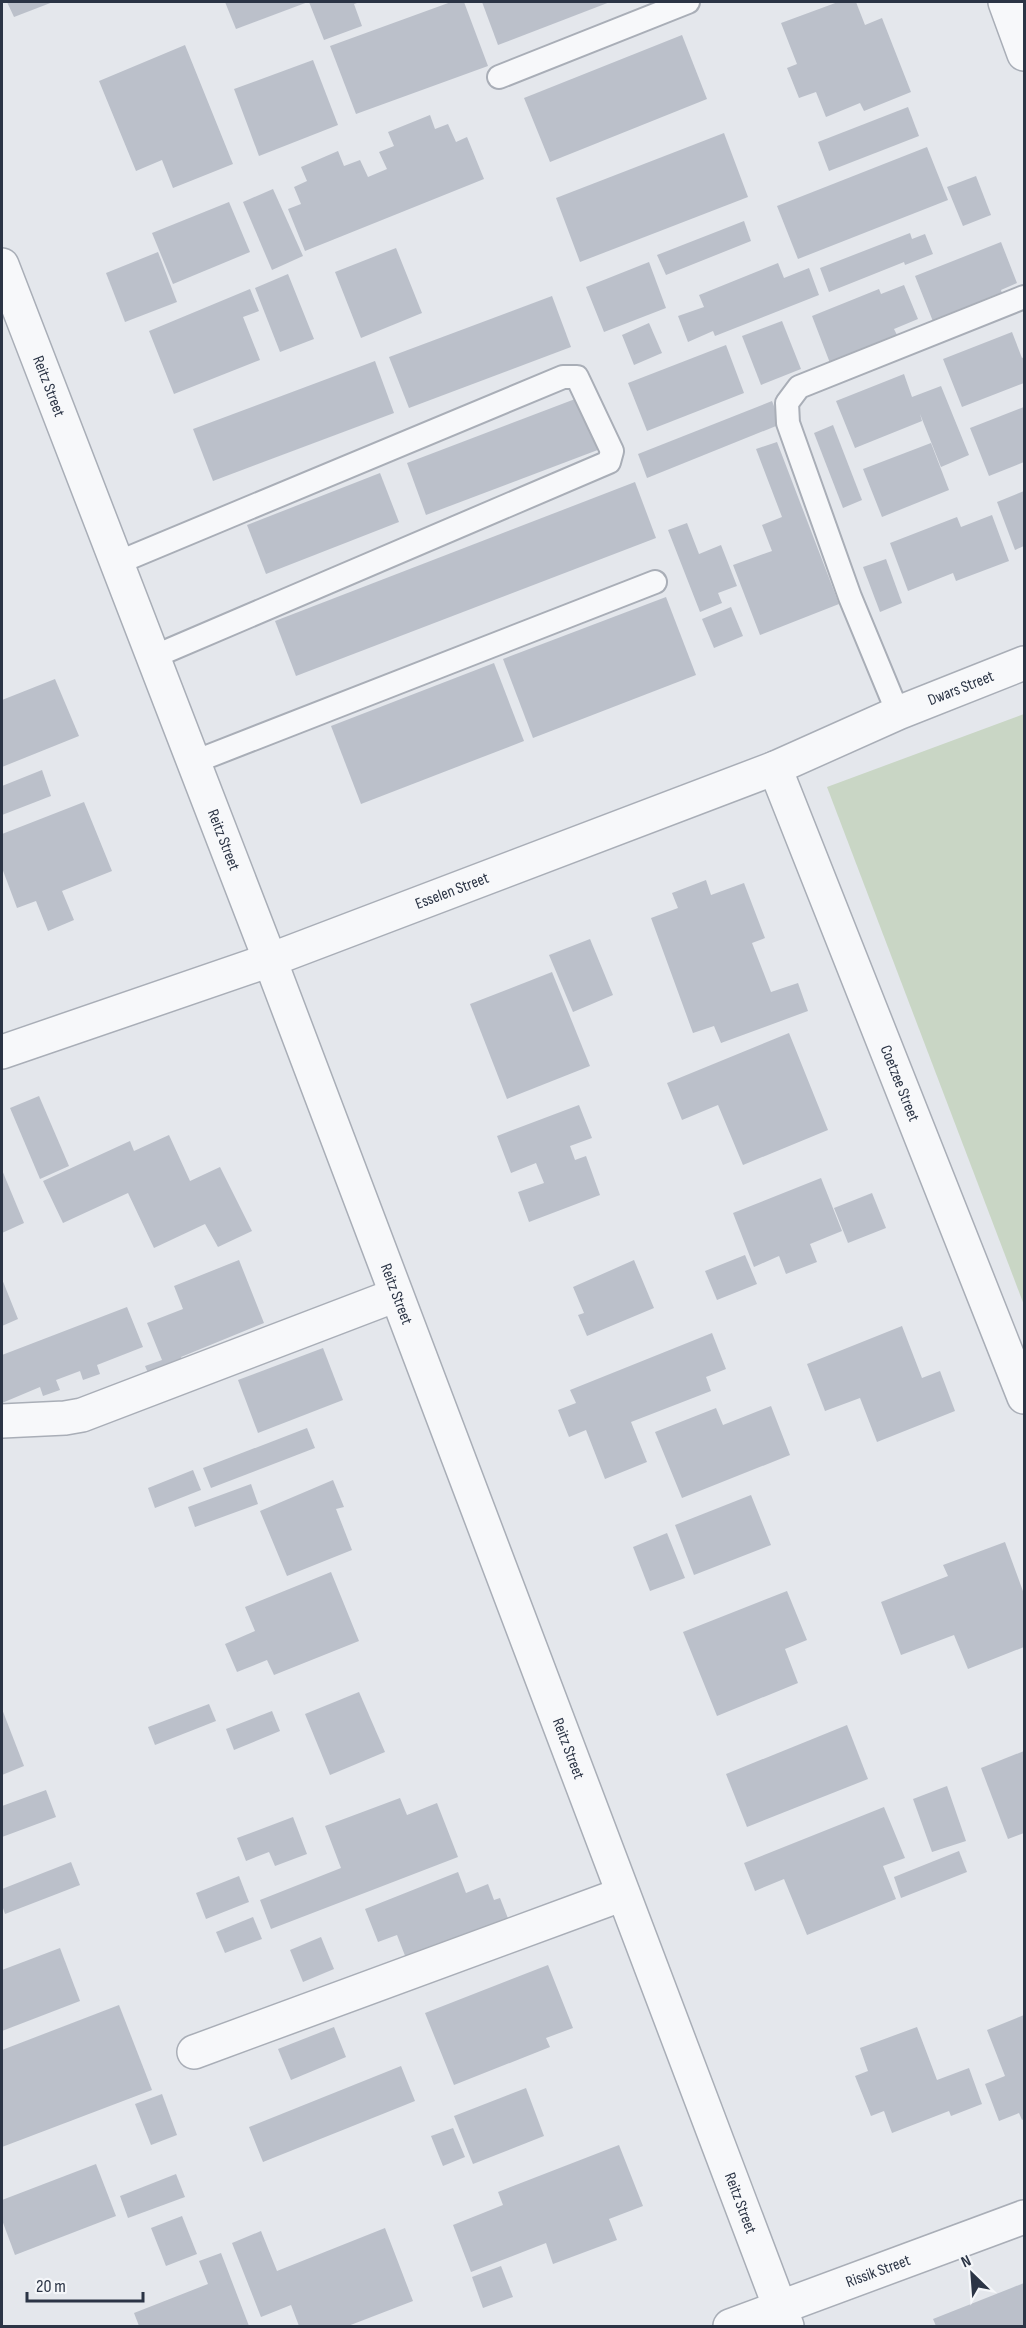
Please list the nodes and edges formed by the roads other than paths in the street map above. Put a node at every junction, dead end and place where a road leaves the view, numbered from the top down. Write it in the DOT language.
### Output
graph roads {
  1 [pos="688,2"];
  2 [pos="1005,2"];
  3 [pos="1024,54"];
  4 [pos="499,77"];
  5 [pos="2,265"];
  6 [pos="1024,297"];
  7 [pos="117,562"];
  8 [pos="655,582"];
  9 [pos="153,657"];
  10 [pos="1024,663"];
  11 [pos="898,713"];
  12 [pos="194,762"];
  13 [pos="775,768"];
  14 [pos="270,960"];
  15 [pos="2,1052"];
  16 [pos="396,1295"];
  17 [pos="1024,1397"];
  18 [pos="2,1421"];
  19 [pos="623,1894"];
  20 [pos="194,2052"];
  21 [pos="1024,2217"];
  22 [pos="783,2317"];
  23 [pos="730,2326"];
  1 -- 4 [label="lane"];
  2 -- 3 [label="street"];
  5 -- 7 [label="street, Reitz Street"];
  6 -- 11 [label="lane"];
  7 -- 9 [label="street, Reitz Street"];
  7 -- 9 [label="lane"];
  8 -- 12 [label="lane"];
  9 -- 12 [label="street, Reitz Street"];
  10 -- 11 [label="street, Dwars Street"];
  11 -- 13 [label="street, Esselen Street"];
  12 -- 14 [label="street, Reitz Street"];
  13 -- 14 [label="street, Esselen Street"];
  13 -- 17 [label="street, Coetzee Street"];
  14 -- 15 [label="street, Esselen Street"];
  14 -- 16 [label="street, Reitz Street"];
  16 -- 18 [label="street"];
  16 -- 19 [label="street, Reitz Street"];
  19 -- 20 [label="street"];
  19 -- 22 [label="street, Reitz Street"];
  21 -- 22 [label="street, Rissik Street"];
  22 -- 23 [label="street, Rissik Street"];
}
